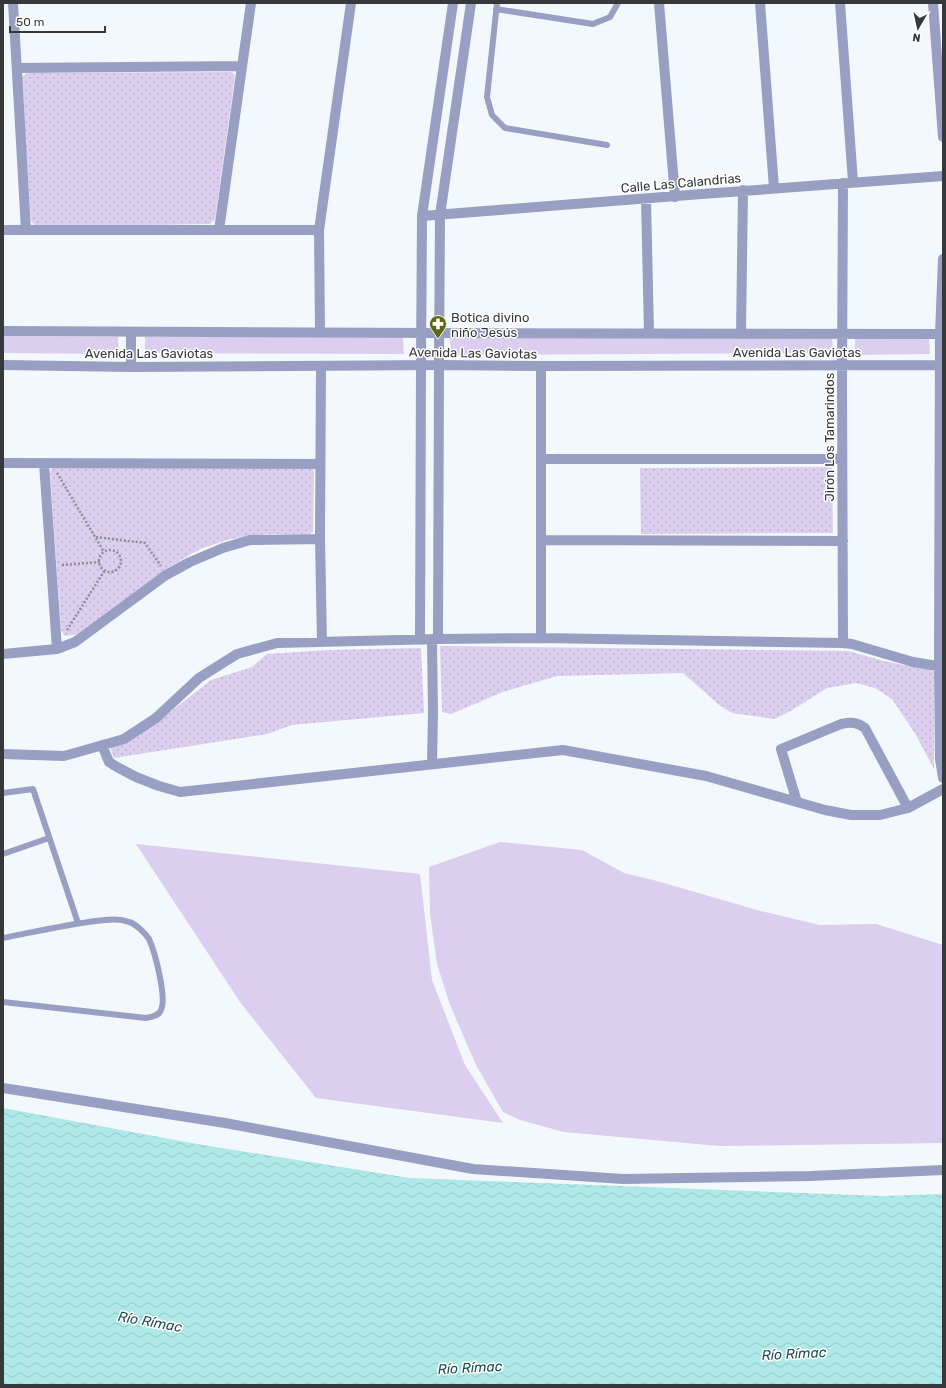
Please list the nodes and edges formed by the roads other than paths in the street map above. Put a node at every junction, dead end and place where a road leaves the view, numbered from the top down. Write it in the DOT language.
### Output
graph roads {
  1 [pos="13,3"];
  2 [pos="251,3"];
  3 [pos="351,3"];
  4 [pos="453,3"];
  5 [pos="471,3"];
  6 [pos="618,3"];
  7 [pos="659,3"];
  8 [pos="760,3"];
  9 [pos="840,3"];
  10 [pos="933,3"];
  11 [pos="497,6"];
  12 [pos="242,66"];
  13 [pos="17,68"];
  14 [pos="943,137"];
  15 [pos="607,145"];
  16 [pos="943,176"];
  17 [pos="848,183"];
  18 [pos="774,188"];
  19 [pos="743,190"];
  20 [pos="675,197"];
  21 [pos="646,199"];
  22 [pos="440,214"];
  23 [pos="422,216"];
  24 [pos="3,230"];
  25 [pos="26,230"];
  26 [pos="219,230"];
  27 [pos="319,230"];
  28 [pos="943,259"];
  29 [pos="3,331"];
  30 [pos="131,332"];
  31 [pos="320,332"];
  32 [pos="420,333"];
  33 [pos="439,333"];
  34 [pos="650,333"];
  35 [pos="741,334"];
  36 [pos="842,334"];
  37 [pos="942,334"];
  38 [pos="3,365"];
  39 [pos="421,365"];
  40 [pos="439,365"];
  41 [pos="842,365"];
  42 [pos="942,365"];
  43 [pos="322,366"];
  44 [pos="542,366"];
  45 [pos="131,367"];
  46 [pos="541,459"];
  47 [pos="842,459"];
  48 [pos="3,463"];
  49 [pos="44,463"];
  50 [pos="320,464"];
  51 [pos="320,539"];
  52 [pos="541,540"];
  53 [pos="843,541"];
  54 [pos="541,638"];
  55 [pos="420,639"];
  56 [pos="435,639"];
  57 [pos="322,642"];
  58 [pos="843,643"];
  59 [pos="57,649"];
  60 [pos="3,654"];
  61 [pos="941,667"];
  62 [pos="102,745"];
  63 [pos="3,754"];
  64 [pos="432,764"];
  65 [pos="943,778"];
  66 [pos="943,789"];
  67 [pos="3,793"];
  68 [pos="797,802"];
  69 [pos="908,808"];
  70 [pos="49,838"];
  71 [pos="3,854"];
  72 [pos="78,923"];
  73 [pos="3,938"];
  74 [pos="3,1002"];
  75 [pos="3,1088"];
  76 [pos="943,1170"];
  1 -- 13 [label="street"];
  2 -- 12 [label="street"];
  3 -- 27 [label="street"];
  4 -- 23 [label="street"];
  5 -- 22 [label="street"];
  6 -- 11 [label="lane"];
  7 -- 20 [label="street"];
  8 -- 18 [label="street"];
  9 -- 17 [label="street, Jirón Los Tamarindos"];
  10 -- 14 [label="street"];
  11 -- 15 [label="lane"];
  12 -- 13 [label="street"];
  12 -- 26 [label="street"];
  13 -- 25 [label="street"];
  16 -- 17 [label="street, Calle Las Calandrias"];
  17 -- 18 [label="street, Calle Las Calandrias"];
  17 -- 36 [label="street, Jirón Los Tamarindos"];
  18 -- 19 [label="street, Calle Las Calandrias"];
  19 -- 20 [label="street, Calle Las Calandrias"];
  19 -- 35 [label="street"];
  20 -- 21 [label="street, Calle Las Calandrias"];
  21 -- 22 [label="street, Calle Las Calandrias"];
  21 -- 34 [label="street"];
  22 -- 23 [label="street, Calle Las Calandrias"];
  22 -- 33 [label="street"];
  23 -- 32 [label="street"];
  24 -- 25 [label="street"];
  25 -- 26 [label="street"];
  26 -- 27 [label="street"];
  27 -- 31 [label="street"];
  28 -- 37 [label="street"];
  29 -- 30 [label="street, Avenida Las Gaviotas"];
  30 -- 31 [label="street, Avenida Las Gaviotas"];
  30 -- 45 [label="street"];
  31 -- 32 [label="street, Avenida Las Gaviotas"];
  32 -- 33 [label="street, Avenida Las Gaviotas"];
  32 -- 39 [label="street"];
  33 -- 34 [label="street, Avenida Las Gaviotas"];
  33 -- 40 [label="street"];
  34 -- 35 [label="street, Avenida Las Gaviotas"];
  35 -- 36 [label="street, Avenida Las Gaviotas"];
  36 -- 37 [label="street, Avenida Las Gaviotas"];
  36 -- 41 [label="street, Jirón Los Tamarindos"];
  37 -- 42 [label="street"];
  38 -- 45 [label="street, Avenida Las Gaviotas"];
  39 -- 40 [label="street, Avenida Las Gaviotas"];
  39 -- 43 [label="street, Avenida Las Gaviotas"];
  39 -- 55 [label="street"];
  40 -- 44 [label="street, Avenida Las Gaviotas"];
  40 -- 56 [label="street"];
  41 -- 42 [label="street, Avenida Las Gaviotas"];
  41 -- 44 [label="street, Avenida Las Gaviotas"];
  41 -- 47 [label="street, Jirón Los Tamarindos"];
  42 -- 61 [label="street"];
  43 -- 45 [label="street, Avenida Las Gaviotas"];
  43 -- 50 [label="street"];
  44 -- 46 [label="street"];
  46 -- 47 [label="street"];
  46 -- 52 [label="street"];
  47 -- 53 [label="street, Jirón Los Tamarindos"];
  48 -- 49 [label="street"];
  49 -- 50 [label="street"];
  49 -- 59 [label="street"];
  50 -- 51 [label="street"];
  51 -- 57 [label="street"];
  51 -- 59 [label="street"];
  52 -- 53 [label="street"];
  52 -- 54 [label="street"];
  53 -- 58 [label="street, Jirón Los Tamarindos"];
  54 -- 56 [label="street"];
  54 -- 58 [label="street"];
  55 -- 56 [label="street"];
  55 -- 57 [label="street"];
  56 -- 64 [label="street"];
  57 -- 62 [label="street"];
  58 -- 61 [label="street"];
  59 -- 60 [label="street"];
  61 -- 65 [label="street"];
  62 -- 63 [label="street"];
  62 -- 64 [label="street"];
  64 -- 68 [label="street"];
  66 -- 69 [label="street"];
  67 -- 70 [label="lane"];
  68 -- 69 [label="street"];
  68 -- 69 [label="street"];
  70 -- 71 [label="lane"];
  70 -- 72 [label="lane"];
  72 -- 73 [label="lane"];
  72 -- 74 [label="lane"];
  75 -- 76 [label="street"];
}
